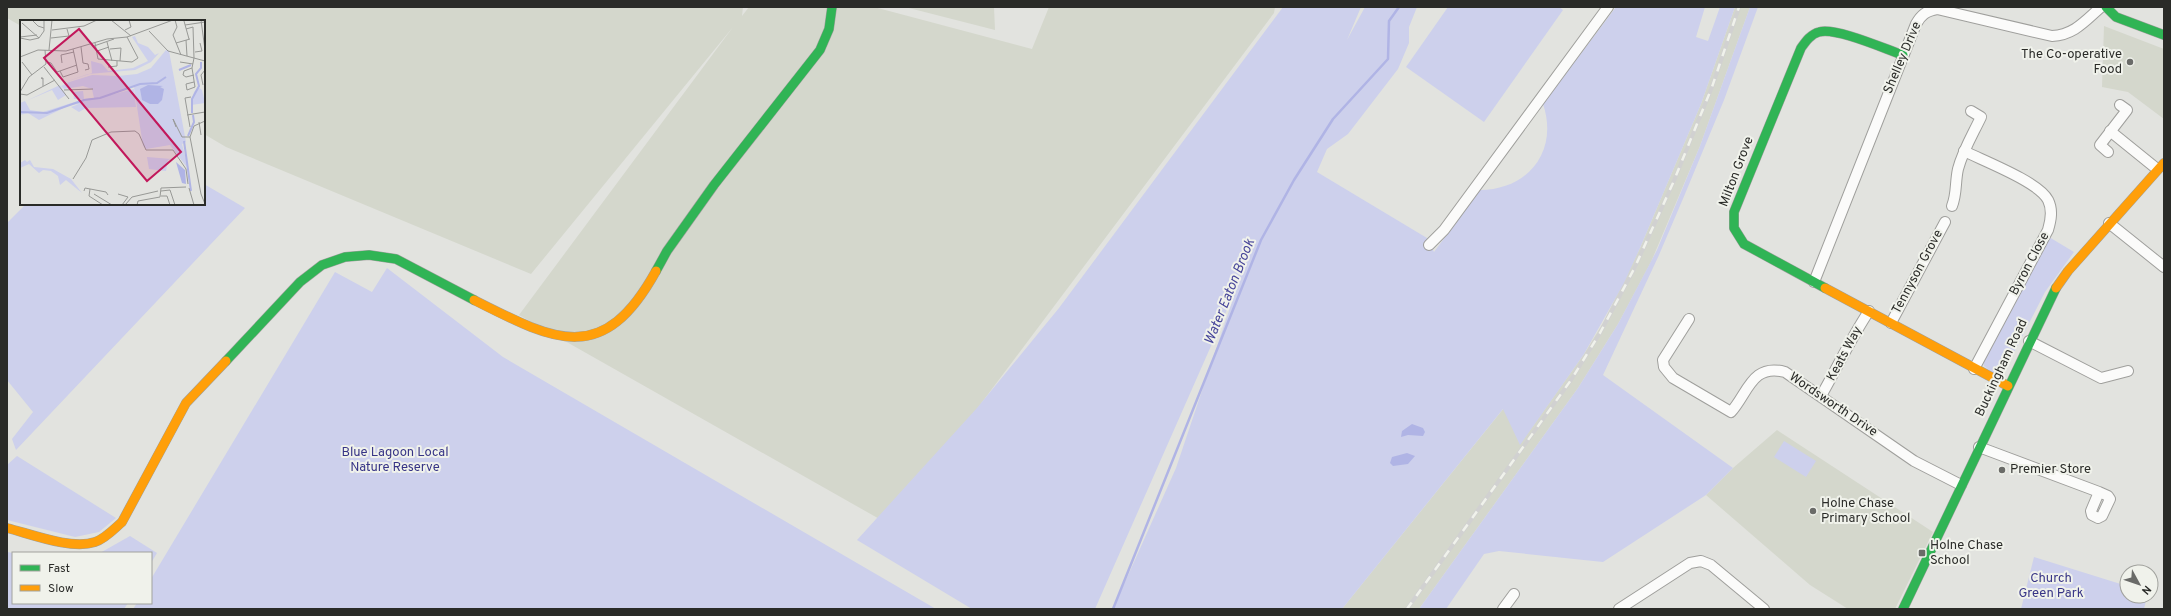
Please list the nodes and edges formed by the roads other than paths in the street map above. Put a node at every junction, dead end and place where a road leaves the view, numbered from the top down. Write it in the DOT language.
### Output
graph roads {
  1 [pos="832,7"];
  2 [pos="1608,7"];
  3 [pos="2101,7"];
  4 [pos="2106,7"];
  5 [pos="2164,35"];
  6 [pos="1903,55"];
  7 [pos="2120,105"];
  8 [pos="1971,111"];
  9 [pos="2110,131"];
  10 [pos="1964,151"];
  11 [pos="2108,152"];
  12 [pos="2161,166"];
  13 [pos="1952,206"];
  14 [pos="1945,222"];
  15 [pos="2109,223"];
  16 [pos="1429,244"];
  17 [pos="2164,267"];
  18 [pos="1814,282"];
  19 [pos="1869,311"];
  20 [pos="1690,319"];
  21 [pos="1891,323"];
  22 [pos="2029,341"];
  23 [pos="1974,369"];
  24 [pos="2128,371"];
  25 [pos="2008,386"];
  26 [pos="1821,396"];
  27 [pos="1979,447"];
  28 [pos="1961,485"];
  29 [pos="2099,492"];
  30 [pos="7,528"];
  31 [pos="1514,594"];
  32 [pos="1622,608"];
  33 [pos="1503,609"];
  34 [pos="1764,609"];
  35 [pos="1904,609"];
  1 -- 30 [label="street"];
  2 -- 16 [label="street"];
  3 -- 6 [label="street, Shelley Drive"];
  4 -- 5 [label="street"];
  6 -- 18 [label="street, Shelley Drive"];
  6 -- 18 [label="street, Milton Grove"];
  7 -- 9 [label="street"];
  8 -- 10 [label="street"];
  9 -- 11 [label="street"];
  9 -- 12 [label="street"];
  10 -- 13 [label="street"];
  10 -- 23 [label="street, Byron Close"];
  12 -- 15 [label="street, Buckingham Road"];
  14 -- 21 [label="street, Tennyson Grove"];
  15 -- 17 [label="street"];
  15 -- 22 [label="street, Buckingham Road"];
  18 -- 19 [label="street, Milton Grove"];
  19 -- 21 [label="street, Milton Grove"];
  19 -- 26 [label="street, Keats Way"];
  20 -- 26 [label="street, Wordsworth Drive"];
  21 -- 23 [label="street, Milton Grove"];
  22 -- 24 [label="street"];
  22 -- 25 [label="street, Buckingham Road"];
  23 -- 25 [label="street, Milton Grove"];
  25 -- 27 [label="street, Buckingham Road"];
  26 -- 28 [label="street, Wordsworth Drive"];
  27 -- 28 [label="street, Buckingham Road"];
  27 -- 29 [label="street"];
  28 -- 35 [label="street, Buckingham Road"];
  31 -- 33 [label="street"];
  32 -- 34 [label="street"];
}
